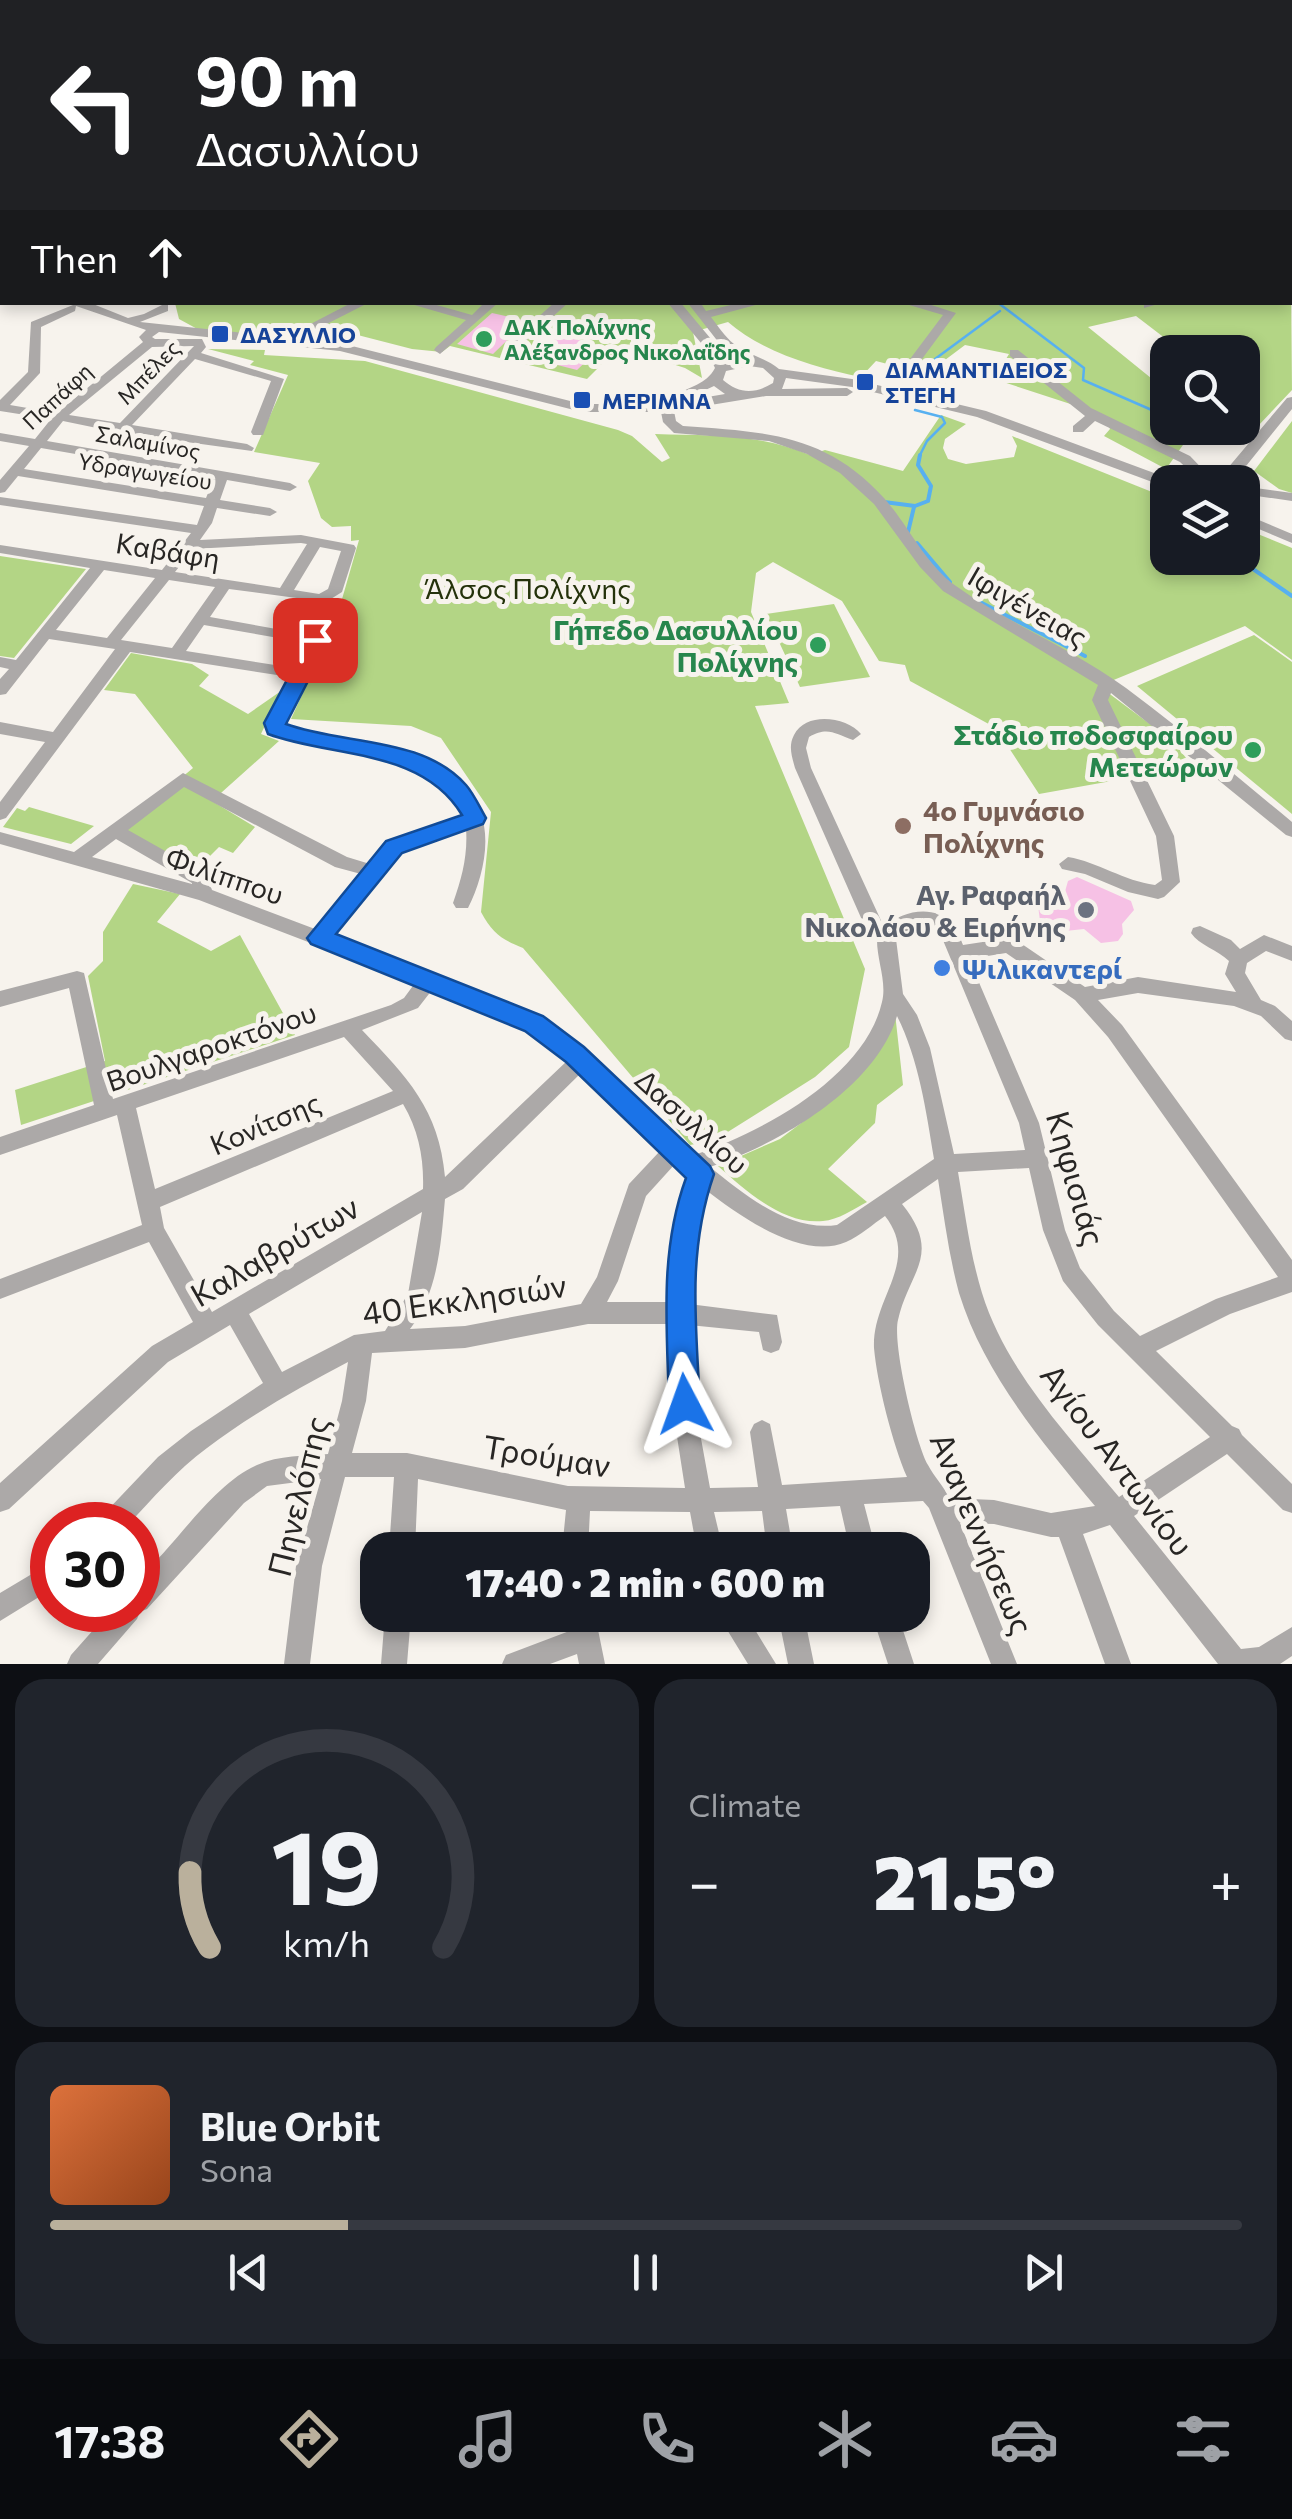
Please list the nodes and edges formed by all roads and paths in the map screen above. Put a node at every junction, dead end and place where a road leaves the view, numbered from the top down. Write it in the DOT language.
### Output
graph roads {
  1 [pos="67,305"];
  2 [pos="71,305"];
  3 [pos="72,305"];
  4 [pos="164,305"];
  5 [pos="166,305"];
  6 [pos="166,305"];
  7 [pos="358,305"];
  8 [pos="422,305"];
  9 [pos="490,305"];
  10 [pos="554,305"];
  11 [pos="676,305"];
  12 [pos="696,305"];
  13 [pos="748,305"];
  14 [pos="917,305"];
  15 [pos="705,315"];
  16 [pos="475,318"];
  17 [pos="119,320"];
  18 [pos="158,327"];
  19 [pos="301,332"];
  20 [pos="179,333"];
  21 [pos="150,342"];
  22 [pos="204,343"];
  23 [pos="513,346"];
  24 [pos="440,350"];
  25 [pos="358,351"];
  26 [pos="1014,352"];
  27 [pos="192,355"];
  28 [pos="759,363"];
  29 [pos="719,372"];
  30 [pos="901,379"];
  31 [pos="775,383"];
  32 [pos="741,395"];
  33 [pos="2,403"];
  34 [pos="673,403"];
  35 [pos="1288,405"];
  36 [pos="1093,416"];
  37 [pos="58,418"];
  38 [pos="1078,428"];
  39 [pos="120,429"];
  40 [pos="258,432"];
  41 [pos="0,437"];
  42 [pos="34,443"];
  43 [pos="247,448"];
  44 [pos="1193,465"];
  45 [pos="1241,465"];
  46 [pos="1260,468"];
  47 [pos="14,471"];
  48 [pos="223,476"];
  49 [pos="1150,479"];
  50 [pos="1150,480"];
  51 [pos="1,485"];
  52 [pos="290,486"];
  53 [pos="1292,498"];
  54 [pos="1260,499"];
  55 [pos="0,501"];
  56 [pos="210,502"];
  57 [pos="270,512"];
  58 [pos="1260,512"];
  59 [pos="201,530"];
  60 [pos="1290,538"];
  61 [pos="316,541"];
  62 [pos="190,544"];
  63 [pos="0,549"];
  64 [pos="101,564"];
  65 [pos="164,574"];
  66 [pos="225,584"];
  67 [pos="284,594"];
  68 [pos="200,620"];
  69 [pos="46,633"];
  70 [pos="118,645"];
  71 [pos="176,654"];
  72 [pos="0,662"];
  73 [pos="20,666"];
  74 [pos="301,674"];
  75 [pos="1107,683"];
  76 [pos="0,690"];
  77 [pos="0,728"];
  78 [pos="853,734"];
  79 [pos="57,738"];
  80 [pos="0,814"];
  81 [pos="475,818"];
  82 [pos="115,830"];
  83 [pos="1292,831"];
  84 [pos="0,838"];
  85 [pos="76,859"];
  86 [pos="1068,864"];
  87 [pos="373,871"];
  88 [pos="204,894"];
  89 [pos="462,903"];
  90 [pos="1200,933"];
  91 [pos="887,937"];
  92 [pos="320,938"];
  93 [pos="958,953"];
  94 [pos="1292,954"];
  95 [pos="1239,959"];
  96 [pos="428,980"];
  97 [pos="893,995"];
  98 [pos="1082,995"];
  99 [pos="0,999"];
  100 [pos="1252,1002"];
  101 [pos="348,1028"];
  102 [pos="1292,1033"];
  103 [pos="581,1060"];
  104 [pos="406,1094"];
  105 [pos="116,1107"];
  106 [pos="0,1146"];
  107 [pos="1038,1158"];
  108 [pos="688,1163"];
  109 [pos="943,1164"];
  110 [pos="433,1197"];
  111 [pos="888,1202"];
  112 [pos="146,1203"];
  113 [pos="154,1230"];
  114 [pos="1292,1280"];
  115 [pos="0,1289"];
  116 [pos="233,1309"];
  117 [pos="588,1313"];
  118 [pos="679,1313"];
  119 [pos="207,1324"];
  120 [pos="393,1340"];
  121 [pos="771,1342"];
  122 [pos="362,1343"];
  123 [pos="1137,1348"];
  124 [pos="278,1387"];
  125 [pos="762,1432"];
  126 [pos="1231,1437"];
  127 [pos="337,1464"];
  128 [pos="406,1466"];
  129 [pos="850,1494"];
  130 [pos="772,1498"];
  131 [pos="579,1499"];
  132 [pos="935,1499"];
  133 [pos="0,1500"];
  134 [pos="700,1500"];
  135 [pos="1292,1501"];
  136 [pos="133,1502"];
  137 [pos="1116,1513"];
  138 [pos="1068,1525"];
  139 [pos="403,1532"];
  140 [pos="576,1532"];
  141 [pos="706,1532"];
  142 [pos="777,1532"];
  143 [pos="860,1532"];
  144 [pos="160,1561"];
  145 [pos="30,1589"];
  146 [pos="0,1608"];
  147 [pos="108,1632"];
  148 [pos="397,1632"];
  149 [pos="573,1632"];
  150 [pos="585,1632"];
  151 [pos="742,1632"];
  152 [pos="794,1632"];
  153 [pos="891,1632"];
  154 [pos="1292,1640"];
  155 [pos="901,1663"];
  156 [pos="80,1664"];
  157 [pos="298,1664"];
  158 [pos="394,1664"];
  159 [pos="515,1664"];
  160 [pos="592,1664"];
  161 [pos="763,1664"];
  162 [pos="801,1664"];
  163 [pos="1004,1664"];
  164 [pos="1118,1664"];
  165 [pos="1234,1664"];
  1 -- 33 [label="street"];
  2 -- 21 [label="street"];
  3 -- 17 [label="street"];
  4 -- 17 [label="street"];
  5 -- 18 [label="street"];
  6 -- 20 [label="street"];
  7 -- 19 [label="street"];
  8 -- 16 [label="street"];
  9 -- 16 [label="street"];
  10 -- 23 [label="street"];
  11 -- 29 [label="street"];
  12 -- 15 [label="street"];
  13 -- 15 [label="street"];
  14 -- 30 [label="street"];
  15 -- 28 [label="street"];
  16 -- 24 [label="street"];
  17 -- 18 [label="street"];
  18 -- 20 [label="street"];
  18 -- 21 [label="street"];
  20 -- 21 [label="street"];
  20 -- 22 [label="street"];
  20 -- 25 [label="street"];
  21 -- 37 [label="street, Παπάφη"];
  22 -- 25 [label="street"];
  22 -- 27 [label="street, Μπέλες"];
  25 -- 34 [label="street"];
  26 -- 36 [label="street"];
  27 -- 39 [label="street, Μπέλες"];
  27 -- 40 [label="street"];
  28 -- 29 [label="street"];
  28 -- 31 [label="street"];
  29 -- 32 [label="street"];
  29 -- 34 [label="street"];
  31 -- 32 [label="street"];
  31 -- 49 [label="street"];
  31 -- 50 [label="street"];
  32 -- 34 [label="street"];
  33 -- 37 [label="street"];
  34 -- 75 [label="street, Ιφιγένειας"];
  35 -- 45 [label="street"];
  35 -- 46 [label="street"];
  36 -- 38 [label="street"];
  36 -- 44 [label="street"];
  37 -- 39 [label="street"];
  37 -- 42 [label="street, Παπάφη"];
  39 -- 43 [label="street"];
  41 -- 42 [label="street, Σαλαμίνος"];
  42 -- 47 [label="street, Παπάφη"];
  42 -- 48 [label="street, Σαλαμίνος"];
  47 -- 51 [label="street, Παπάφη"];
  47 -- 56 [label="street, Υδραγωγείου"];
  48 -- 52 [label="street, Σαλαμίνος"];
  48 -- 56 [label="street"];
  53 -- 54 [label="street"];
  55 -- 59 [label="street"];
  56 -- 57 [label="street, Υδραγωγείου"];
  56 -- 59 [label="street"];
  58 -- 60 [label="street"];
  59 -- 62 [label="street"];
  61 -- 62 [label="street"];
  61 -- 67 [label="street"];
  61 -- 67 [label="street, Καβάφη"];
  62 -- 65 [label="street"];
  63 -- 64 [label="street, Καβάφη"];
  64 -- 65 [label="street, Καβάφη"];
  64 -- 69 [label="street"];
  65 -- 66 [label="street, Καβάφη"];
  65 -- 70 [label="street"];
  66 -- 67 [label="street, Καβάφη"];
  66 -- 68 [label="street"];
  68 -- 71 [label="street"];
  68 -- 74 [label="street"];
  69 -- 70 [label="street"];
  69 -- 73 [label="street"];
  70 -- 71 [label="street"];
  70 -- 79 [label="street"];
  71 -- 74 [label="street"];
  72 -- 73 [label="street"];
  73 -- 76 [label="street"];
  74 -- 81 [label="street"];
  75 -- 83 [label="street, Ιφιγένειας"];
  75 -- 86 [label="street"];
  77 -- 79 [label="street"];
  78 -- 91 [label="street"];
  79 -- 80 [label="street"];
  81 -- 87 [label="street"];
  81 -- 89 [label="street"];
  82 -- 85 [label="street"];
  82 -- 87 [label="street"];
  82 -- 88 [label="street"];
  84 -- 85 [label="street, Φιλίππου"];
  85 -- 88 [label="street, Φιλίππου"];
  87 -- 92 [label="street"];
  88 -- 92 [label="street, Φιλίππου"];
  90 -- 95 [label="street"];
  91 -- 93 [label="street, Κηφισιάς"];
  91 -- 97 [label="street"];
  92 -- 96 [label="street, Φιλίππου"];
  93 -- 98 [label="street"];
  93 -- 107 [label="street, Κηφισιάς"];
  94 -- 95 [label="street"];
  95 -- 100 [label="street"];
  96 -- 101 [label="street, Βουλγαροκτόνου"];
  96 -- 103 [label="street, Δασυλλίου"];
  97 -- 108 [label="street"];
  97 -- 109 [label="street, Αγίου Αντωνίου"];
  98 -- 100 [label="street"];
  98 -- 114 [label="street"];
  99 -- 105 [label="street"];
  100 -- 102 [label="street"];
  101 -- 104 [label="street"];
  101 -- 105 [label="street, Βουλγαροκτόνου"];
  103 -- 108 [label="street, Δασυλλίου"];
  103 -- 110 [label="street, Καλαβρύτων"];
  104 -- 110 [label="street"];
  104 -- 112 [label="street, Κονίτσης"];
  105 -- 106 [label="street, Βουλγαροκτόνου"];
  105 -- 112 [label="street"];
  107 -- 109 [label="street"];
  107 -- 123 [label="street, Κηφισιάς"];
  108 -- 111 [label="street, Δασυλλίου"];
  108 -- 117 [label="street"];
  108 -- 118 [label="street"];
  109 -- 111 [label="street, Δασυλλίου"];
  109 -- 137 [label="street, Αγίου Αντωνίου"];
  110 -- 116 [label="street, Καλαβρύτων"];
  110 -- 120 [label="street"];
  111 -- 132 [label="street, Αναγεννήσεως"];
  112 -- 113 [label="street"];
  113 -- 115 [label="street"];
  113 -- 119 [label="street"];
  114 -- 123 [label="street"];
  116 -- 119 [label="street, Καλαβρύτων"];
  116 -- 124 [label="street"];
  117 -- 118 [label="street, 40 Εκκλησιών"];
  117 -- 120 [label="street, 40 Εκκλησιών"];
  118 -- 121 [label="street, 40 Εκκλησιών"];
  118 -- 134 [label="street"];
  119 -- 133 [label="street, Καλαβρύτων"];
  120 -- 122 [label="street, 40 Εκκλησιών"];
  122 -- 124 [label="street, 40 Εκκλησιών"];
  122 -- 127 [label="street, Πηνελόπης"];
  123 -- 126 [label="street, Κηφισιάς"];
  124 -- 136 [label="street, 40 Εκκλησιών"];
  125 -- 130 [label="street"];
  126 -- 135 [label="street, Κηφισιάς"];
  126 -- 137 [label="street"];
  127 -- 128 [label="street, Τρούμαν"];
  127 -- 144 [label="street, Τρούμαν"];
  127 -- 157 [label="street, Πηνελόπης"];
  128 -- 131 [label="street, Τρούμαν"];
  128 -- 139 [label="street"];
  129 -- 130 [label="street, Τρούμαν"];
  129 -- 132 [label="street, Τρούμαν"];
  129 -- 143 [label="street"];
  130 -- 134 [label="street, Τρούμαν"];
  130 -- 142 [label="street"];
  131 -- 134 [label="street, Τρούμαν"];
  131 -- 140 [label="street"];
  132 -- 138 [label="street, Τρούμαν"];
  132 -- 163 [label="street, Αναγεννήσεως"];
  134 -- 141 [label="street"];
  137 -- 138 [label="street"];
  137 -- 165 [label="street, Αγίου Αντωνίου"];
  138 -- 164 [label="street"];
  145 -- 146 [label="street"];
  147 -- 156 [label="street"];
  148 -- 158 [label="street"];
  149 -- 159 [label="street"];
  150 -- 160 [label="street"];
  151 -- 161 [label="street"];
  152 -- 162 [label="street"];
  153 -- 155 [label="street"];
  154 -- 165 [label="street"];
}
